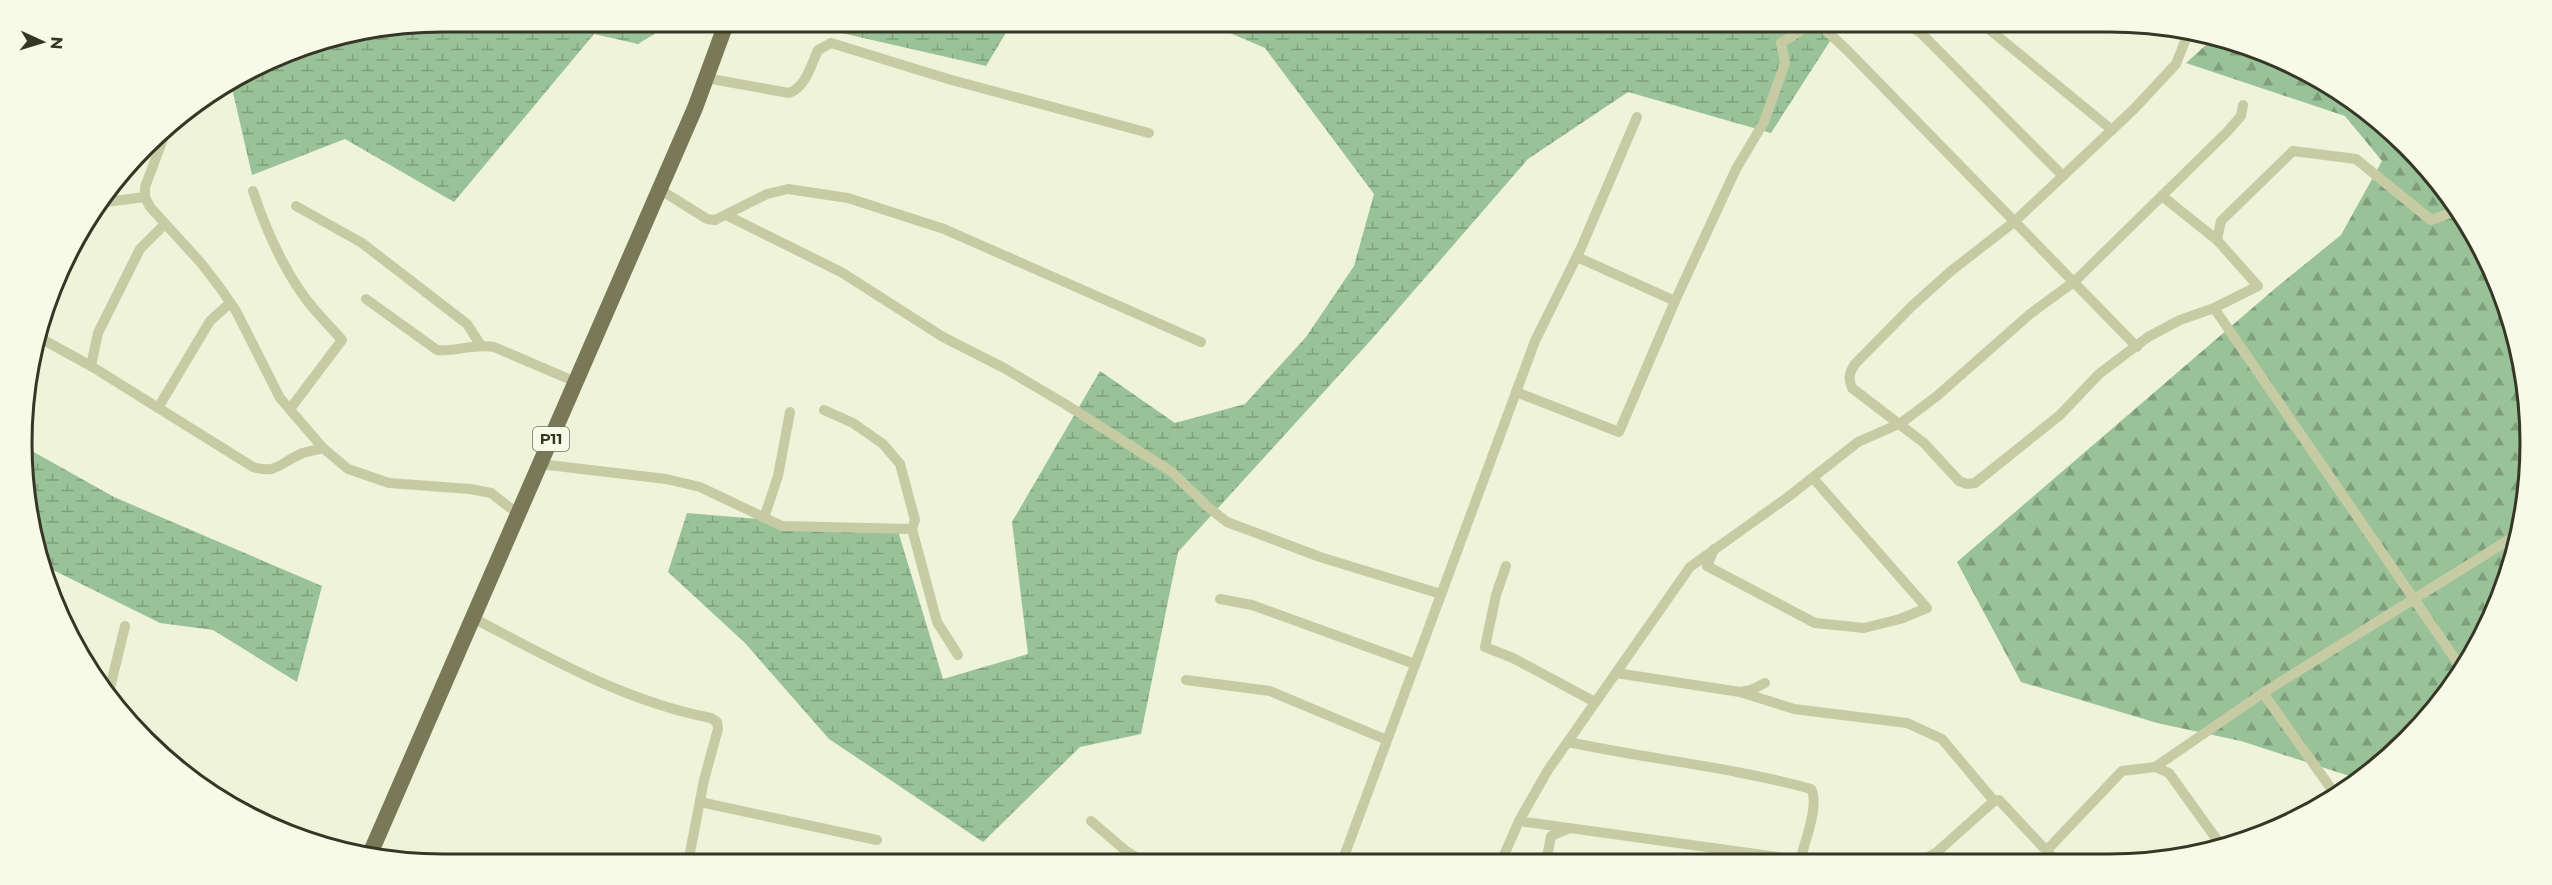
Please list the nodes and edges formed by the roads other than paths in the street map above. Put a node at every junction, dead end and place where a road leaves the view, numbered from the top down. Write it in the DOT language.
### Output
graph roads {
  1 [pos="723,32"];
  2 [pos="1798,32"];
  3 [pos="1828,32"];
  4 [pos="1920,32"];
  5 [pos="1992,32"];
  6 [pos="2185,38"];
  7 [pos="706,78"];
  8 [pos="2243,105"];
  9 [pos="1637,117"];
  10 [pos="2112,130"];
  11 [pos="1149,133"];
  12 [pos="162,143"];
  13 [pos="2063,176"];
  14 [pos="659,189"];
  15 [pos="253,191"];
  16 [pos="2162,196"];
  17 [pos="145,197"];
  18 [pos="110,201"];
  19 [pos="296,206"];
  20 [pos="2450,213"];
  21 [pos="728,216"];
  22 [pos="2014,222"];
  23 [pos="165,224"];
  24 [pos="2217,240"];
  25 [pos="1577,257"];
  26 [pos="2075,281"];
  27 [pos="366,299"];
  28 [pos="1675,302"];
  29 [pos="230,303"];
  30 [pos="2214,308"];
  31 [pos="45,341"];
  32 [pos="1201,342"];
  33 [pos="480,344"];
  34 [pos="2138,347"];
  35 [pos="92,366"];
  36 [pos="576,382"];
  37 [pos="1516,392"];
  38 [pos="158,408"];
  39 [pos="290,409"];
  40 [pos="824,410"];
  41 [pos="790,412"];
  42 [pos="1901,423"];
  43 [pos="323,448"];
  44 [pos="540,464"];
  45 [pos="1813,477"];
  46 [pos="518,514"];
  47 [pos="764,518"];
  48 [pos="912,529"];
  49 [pos="2508,540"];
  50 [pos="1714,549"];
  51 [pos="1506,566"];
  52 [pos="1441,594"];
  53 [pos="1220,599"];
  54 [pos="2415,600"];
  55 [pos="473,618"];
  56 [pos="125,626"];
  57 [pos="958,655"];
  58 [pos="2457,661"];
  59 [pos="1415,664"];
  60 [pos="1616,673"];
  61 [pos="1186,680"];
  62 [pos="1765,683"];
  63 [pos="111,685"];
  64 [pos="1740,692"];
  65 [pos="2263,693"];
  66 [pos="1595,702"];
  67 [pos="1387,740"];
  68 [pos="1568,742"];
  69 [pos="2155,767"];
  70 [pos="2332,788"];
  71 [pos="1994,801"];
  72 [pos="700,802"];
  73 [pos="1090,821"];
  74 [pos="1519,821"];
  75 [pos="1571,828"];
  76 [pos="2217,839"];
  77 [pos="877,840"];
  78 [pos="373,848"];
  79 [pos="2047,850"];
  80 [pos="690,854"];
  81 [pos="1131,854"];
  82 [pos="1345,854"];
  83 [pos="1505,854"];
  84 [pos="1548,854"];
  85 [pos="1751,854"];
  86 [pos="1802,854"];
  87 [pos="1934,854"];
  88 [pos="2050,854"];
  1 -- 7 [label="main road, P11"];
  2 -- 28 [label="street"];
  3 -- 22 [label="street"];
  4 -- 13 [label="street"];
  5 -- 10 [label="street"];
  6 -- 10 [label="street"];
  7 -- 11 [label="street"];
  7 -- 14 [label="main road, P11"];
  8 -- 16 [label="street"];
  9 -- 25 [label="street"];
  10 -- 13 [label="street"];
  12 -- 17 [label="street"];
  13 -- 22 [label="street"];
  14 -- 21 [label="street"];
  14 -- 36 [label="main road, P11"];
  15 -- 39 [label="street"];
  16 -- 24 [label="street"];
  16 -- 26 [label="street"];
  17 -- 18 [label="street"];
  17 -- 23 [label="street"];
  19 -- 33 [label="street"];
  20 -- 24 [label="street"];
  21 -- 32 [label="street"];
  21 -- 52 [label="street"];
  22 -- 26 [label="street"];
  22 -- 42 [label="street"];
  23 -- 29 [label="street"];
  23 -- 35 [label="street"];
  24 -- 30 [label="street"];
  25 -- 28 [label="street"];
  25 -- 37 [label="street"];
  26 -- 34 [label="street"];
  26 -- 42 [label="street"];
  27 -- 33 [label="street"];
  28 -- 37 [label="street"];
  29 -- 38 [label="street"];
  29 -- 39 [label="street"];
  30 -- 34 [label="street"];
  30 -- 54 [label="street"];
  31 -- 35 [label="street"];
  33 -- 36 [label="street"];
  34 -- 42 [label="street"];
  35 -- 38 [label="street"];
  36 -- 44 [label="main road, P11"];
  37 -- 52 [label="street"];
  38 -- 43 [label="street"];
  39 -- 43 [label="street"];
  40 -- 48 [label="street"];
  41 -- 47 [label="street"];
  42 -- 45 [label="street"];
  43 -- 46 [label="street"];
  44 -- 46 [label="main road, P11"];
  44 -- 47 [label="street"];
  45 -- 50 [label="street"];
  45 -- 50 [label="street"];
  46 -- 55 [label="main road, P11"];
  47 -- 48 [label="street"];
  48 -- 57 [label="street"];
  49 -- 54 [label="street"];
  50 -- 60 [label="street"];
  51 -- 66 [label="street"];
  52 -- 59 [label="street"];
  53 -- 59 [label="street"];
  54 -- 58 [label="street"];
  54 -- 65 [label="street"];
  55 -- 72 [label="street"];
  55 -- 78 [label="main road, P11"];
  56 -- 63 [label="street"];
  59 -- 67 [label="street"];
  60 -- 64 [label="street"];
  60 -- 66 [label="street"];
  61 -- 67 [label="street"];
  62 -- 64 [label="street"];
  64 -- 71 [label="street"];
  65 -- 69 [label="street"];
  65 -- 70 [label="street"];
  66 -- 68 [label="street"];
  67 -- 82 [label="street"];
  68 -- 74 [label="street"];
  68 -- 86 [label="street"];
  69 -- 76 [label="street"];
  69 -- 79 [label="street"];
  71 -- 79 [label="street"];
  71 -- 87 [label="street"];
  72 -- 77 [label="street"];
  72 -- 80 [label="street"];
  73 -- 81 [label="street"];
  74 -- 75 [label="street"];
  74 -- 83 [label="street"];
  75 -- 84 [label="street"];
  75 -- 85 [label="street"];
  79 -- 88 [label="street"];
}
